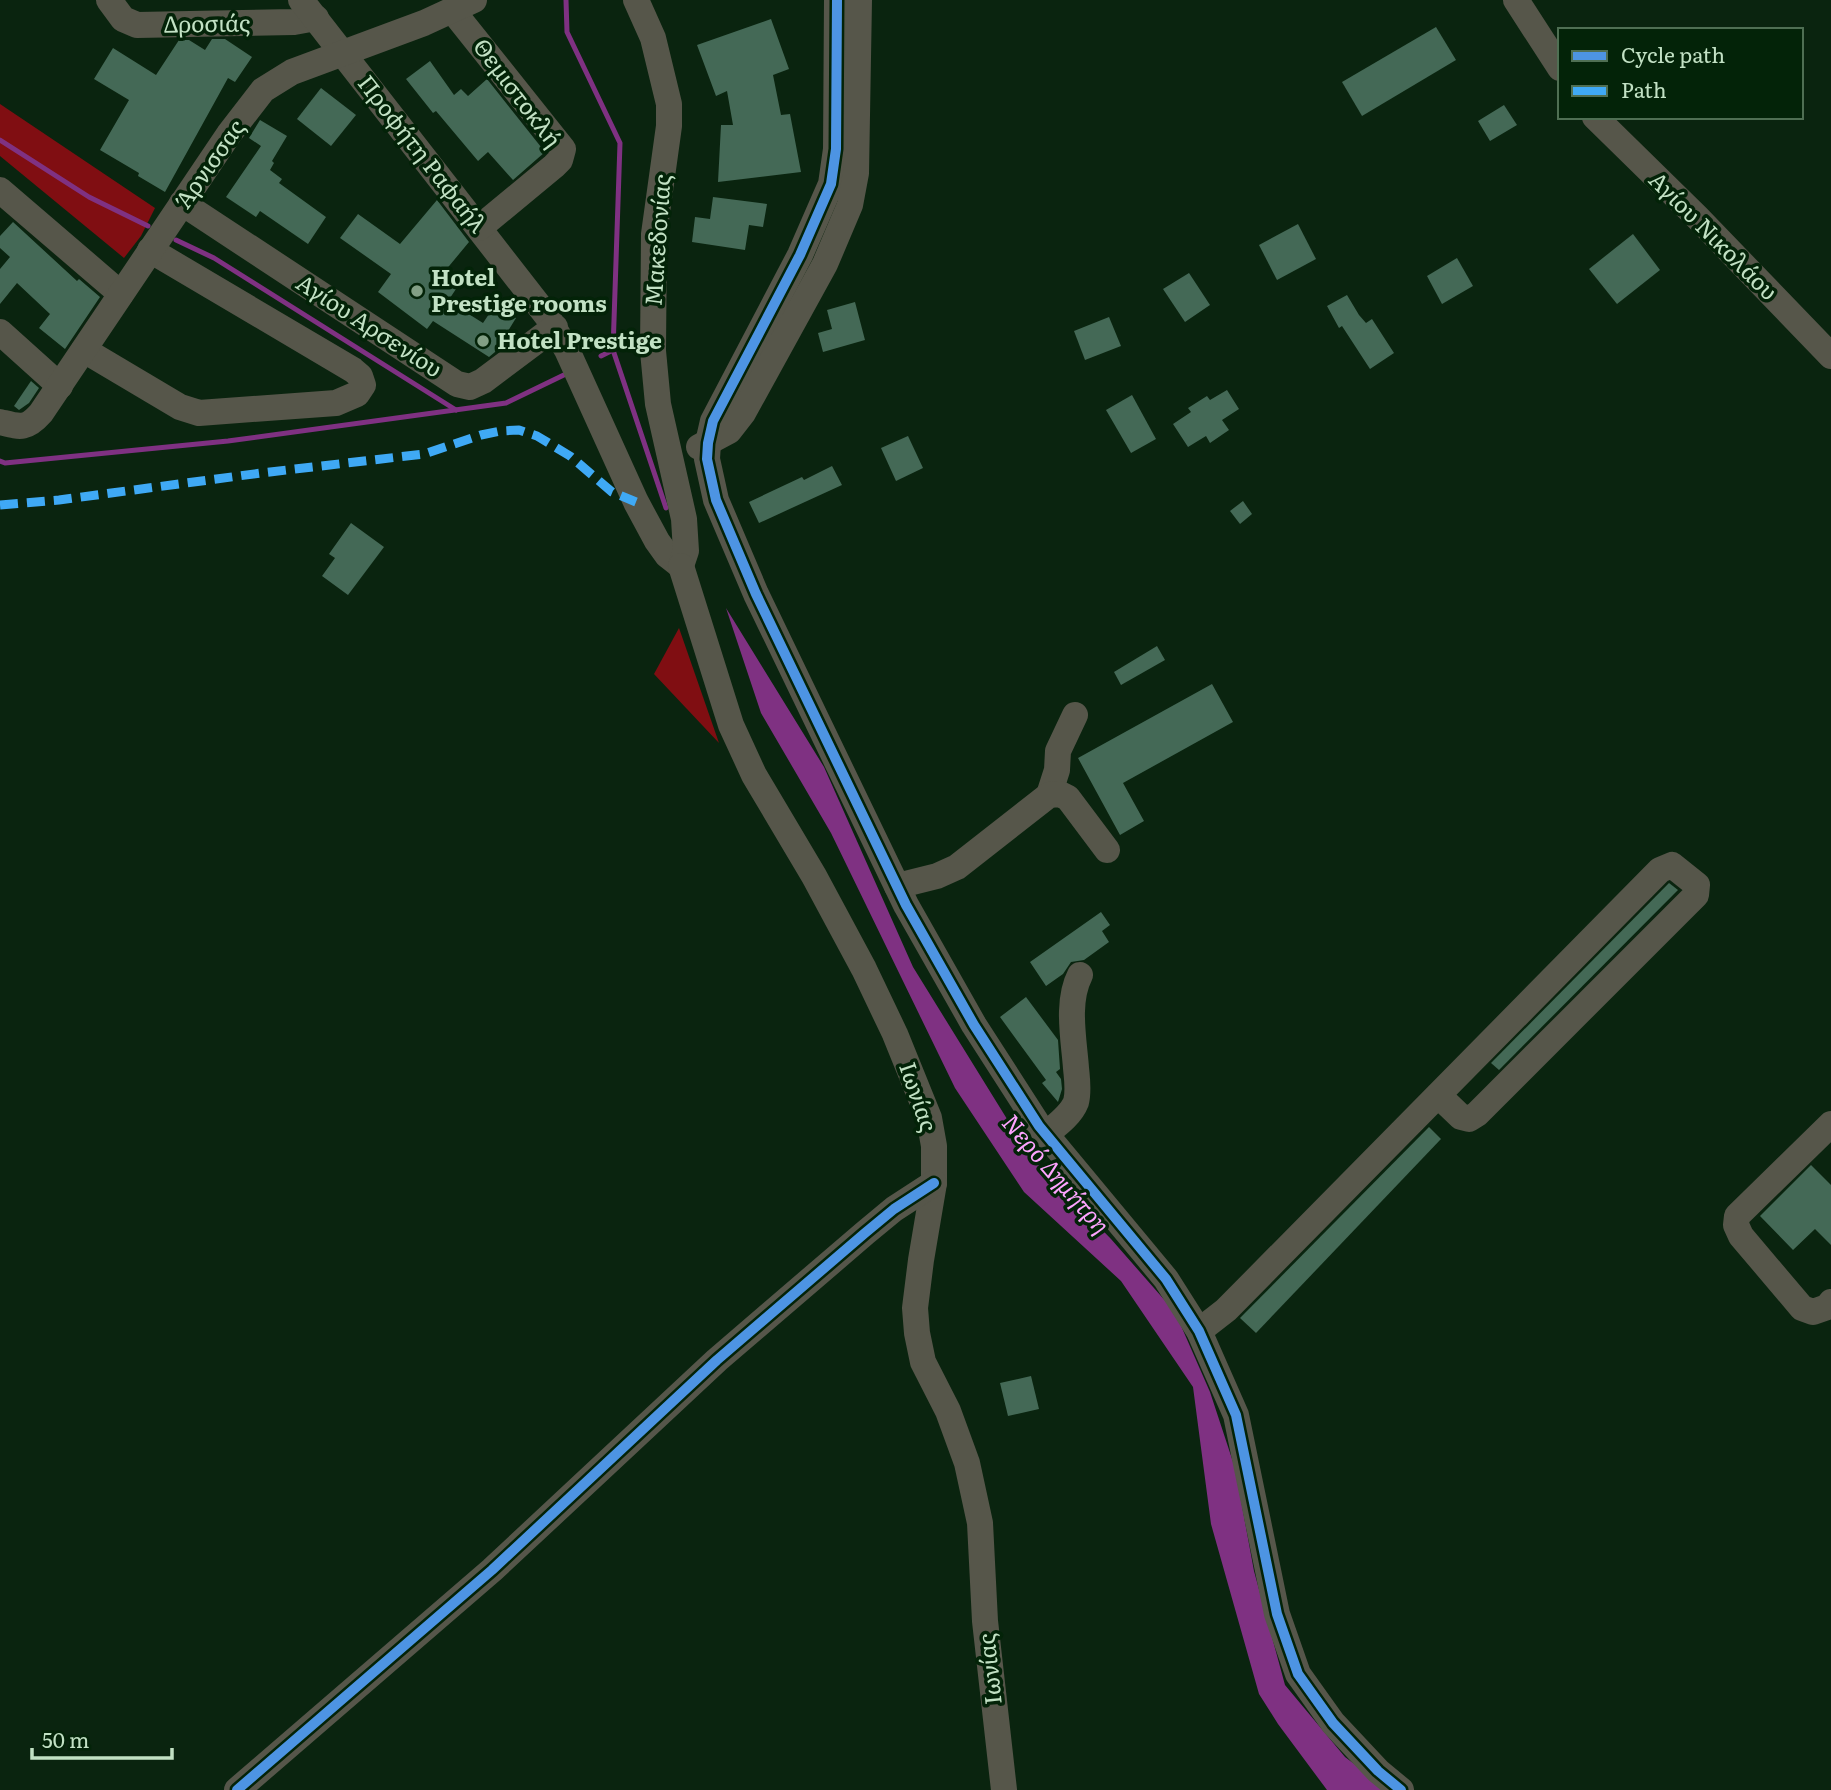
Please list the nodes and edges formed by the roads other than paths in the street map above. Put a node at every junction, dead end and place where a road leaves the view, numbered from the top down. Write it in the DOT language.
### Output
graph roads {
  1 [pos="109,0"];
  2 [pos="636,0"];
  3 [pos="837,0"];
  4 [pos="859,0"];
  5 [pos="1516,0"];
  6 [pos="463,5"];
  7 [pos="308,9"];
  8 [pos="344,54"];
  9 [pos="1558,65"];
  10 [pos="1597,119"];
  11 [pos="0,190"];
  12 [pos="182,203"];
  13 [pos="479,228"];
  14 [pos="150,250"];
  15 [pos="121,295"];
  16 [pos="555,327"];
  17 [pos="0,332"];
  18 [pos="84,350"];
  19 [pos="1831,356"];
  20 [pos="60,386"];
  21 [pos="13,424"];
  22 [pos="708,443"];
  23 [pos="672,461"];
  24 [pos="681,566"];
  25 [pos="1075,715"];
  26 [pos="1049,795"];
  27 [pos="1107,849"];
  28 [pos="897,886"];
  29 [pos="1080,975"];
  30 [pos="1438,1095"];
  31 [pos="1831,1124"];
  32 [pos="1046,1134"];
  33 [pos="934,1183"];
  34 [pos="1831,1302"];
  35 [pos="1199,1331"];
  36 [pos="237,1790"];
  37 [pos="1004,1790"];
  38 [pos="1401,1790"];
  1 -- 7 [label="street, Δροσιάς"];
  2 -- 23 [label="street, Μακεδονίας"];
  3 -- 22 [label="street"];
  4 -- 22 [label="street"];
  5 -- 9 [label="street"];
  6 -- 8 [label="street, Άρνισσας"];
  6 -- 13 [label="street, Θεμιστοκλή"];
  7 -- 8 [label="street, Προφήτη Ραφαήλ"];
  8 -- 12 [label="street, Άρνισσας"];
  8 -- 13 [label="street, Προφήτη Ραφαήλ"];
  10 -- 19 [label="street, Αγίου Νικολάου"];
  11 -- 15 [label="street"];
  12 -- 14 [label="street, Άρνισσας"];
  12 -- 16 [label="street, Αγίου Αρσενίου"];
  13 -- 16 [label="street, Προφήτη Ραφαήλ"];
  14 -- 15 [label="street, Άρνισσας"];
  14 -- 18 [label="street"];
  15 -- 18 [label="street, Άρνισσας"];
  16 -- 24 [label="street, Προφήτη Ραφαήλ"];
  17 -- 20 [label="street"];
  18 -- 20 [label="street, Άρνισσας"];
  20 -- 21 [label="street, Άρνισσας"];
  22 -- 23 [label="street"];
  22 -- 28 [label="street"];
  23 -- 24 [label="street, Μακεδονίας"];
  24 -- 33 [label="street, Ιωνίας"];
  25 -- 26 [label="street"];
  26 -- 27 [label="street"];
  26 -- 28 [label="street"];
  28 -- 32 [label="street"];
  29 -- 32 [label="street"];
  30 -- 30 [label="street"];
  30 -- 35 [label="street"];
  31 -- 34 [label="street"];
  32 -- 35 [label="street"];
  33 -- 36 [label="street"];
  33 -- 37 [label="street, Ιωνίας"];
  35 -- 38 [label="street"];
}
